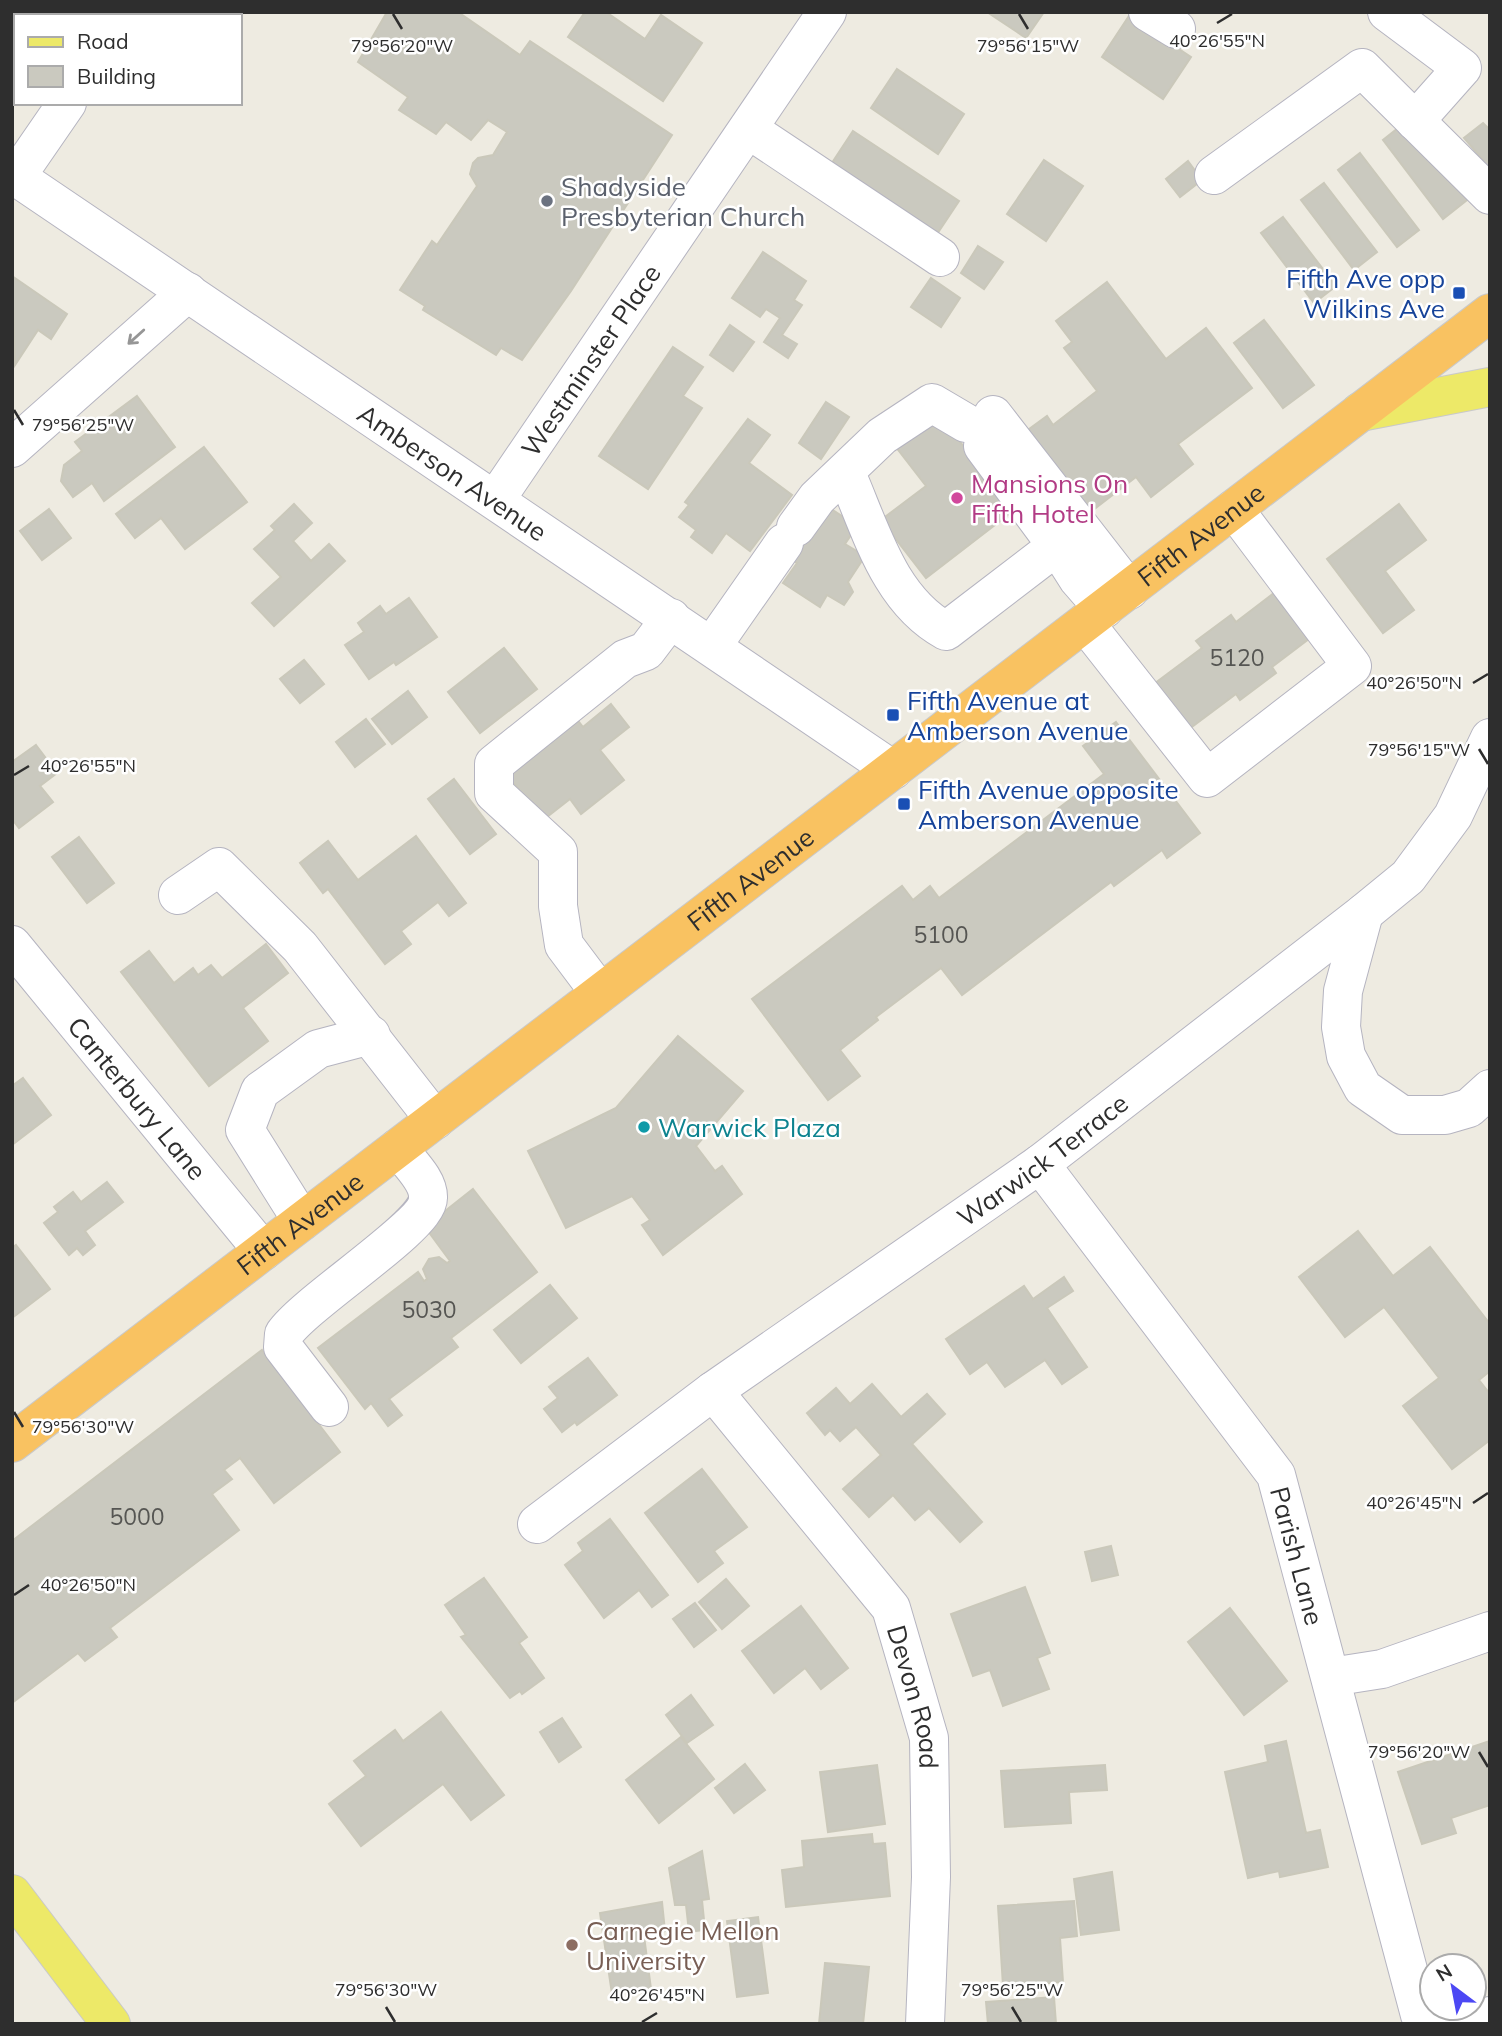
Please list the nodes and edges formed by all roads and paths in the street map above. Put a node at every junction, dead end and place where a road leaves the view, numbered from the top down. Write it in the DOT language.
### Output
graph roads {
  1 [pos="827,12"];
  2 [pos="1387,12"];
  3 [pos="66,105"];
  4 [pos="1415,121"];
  5 [pos="748,129"];
  6 [pos="1214,175"];
  7 [pos="14,176"];
  8 [pos="1490,195"];
  9 [pos="940,257"];
  10 [pos="188,292"];
  11 [pos="1490,313"];
  12 [pos="1490,387"];
  13 [pos="1360,412"];
  14 [pos="981,428"];
  15 [pos="12,448"];
  16 [pos="846,473"];
  17 [pos="496,499"];
  18 [pos="1234,509"];
  19 [pos="1057,545"];
  20 [pos="1106,607"];
  21 [pos="671,618"];
  22 [pos="712,646"];
  23 [pos="1490,738"];
  24 [pos="893,770"];
  25 [pos="177,895"];
  26 [pos="1364,913"];
  27 [pos="12,944"];
  28 [pos="600,993"];
  29 [pos="371,1035"];
  30 [pos="1490,1090"];
  31 [pos="435,1120"];
  32 [pos="398,1148"];
  33 [pos="1040,1164"];
  34 [pos="302,1221"];
  35 [pos="263,1251"];
  36 [pos="713,1391"];
  37 [pos="329,1407"];
  38 [pos="12,1443"];
  39 [pos="537,1524"];
  40 [pos="1490,1630"];
  41 [pos="1331,1677"];
  42 [pos="12,1894"];
  43 [pos="1418,1981"];
  44 [pos="1490,2016"];
  45 [pos="111,2024"];
  46 [pos="925,2024"];
  47 [pos="1468,2024"];
  1 -- 5 [label="street, Westminster Place"];
  2 -- 4 [label="street"];
  3 -- 7 [label="street"];
  4 -- 6 [label="street"];
  4 -- 8 [label="street"];
  5 -- 9 [label="street"];
  5 -- 17 [label="street, Westminster Place"];
  7 -- 10 [label="street, Amberson Avenue"];
  10 -- 15 [label="street, one-way"];
  10 -- 17 [label="street, Amberson Avenue"];
  11 -- 13 [label="highway, Fifth Avenue"];
  12 -- 13 [label="main road"];
  13 -- 18 [label="highway, Fifth Avenue"];
  14 -- 16 [label="street"];
  14 -- 19 [label="street"];
  14 -- 20 [label="street"];
  16 -- 19 [label="street"];
  16 -- 22 [label="street"];
  17 -- 21 [label="street, Amberson Avenue"];
  18 -- 20 [label="highway, Fifth Avenue"];
  18 -- 20 [label="street"];
  19 -- 20 [label="street"];
  20 -- 24 [label="highway, Fifth Avenue"];
  21 -- 22 [label="street, Amberson Avenue"];
  21 -- 28 [label="street"];
  22 -- 24 [label="street, Amberson Avenue"];
  23 -- 26 [label="street, Warwick Terrace"];
  24 -- 28 [label="highway, Fifth Avenue"];
  25 -- 29 [label="street"];
  26 -- 30 [label="street"];
  26 -- 33 [label="street, Warwick Terrace"];
  27 -- 35 [label="street, Canterbury Lane"];
  28 -- 31 [label="highway, Fifth Avenue"];
  29 -- 31 [label="street"];
  29 -- 34 [label="street"];
  31 -- 32 [label="highway, Fifth Avenue"];
  32 -- 34 [label="highway, Fifth Avenue"];
  32 -- 37 [label="street"];
  33 -- 36 [label="street, Warwick Terrace"];
  33 -- 41 [label="street, Parish Lane"];
  34 -- 35 [label="highway, Fifth Avenue"];
  35 -- 38 [label="highway, Fifth Avenue"];
  36 -- 39 [label="street, Warwick Terrace"];
  36 -- 46 [label="street, Devon Road"];
  40 -- 41 [label="street"];
  41 -- 43 [label="street, Parish Lane"];
  42 -- 45 [label="main road"];
  44 -- 47 [label="street"];
}
